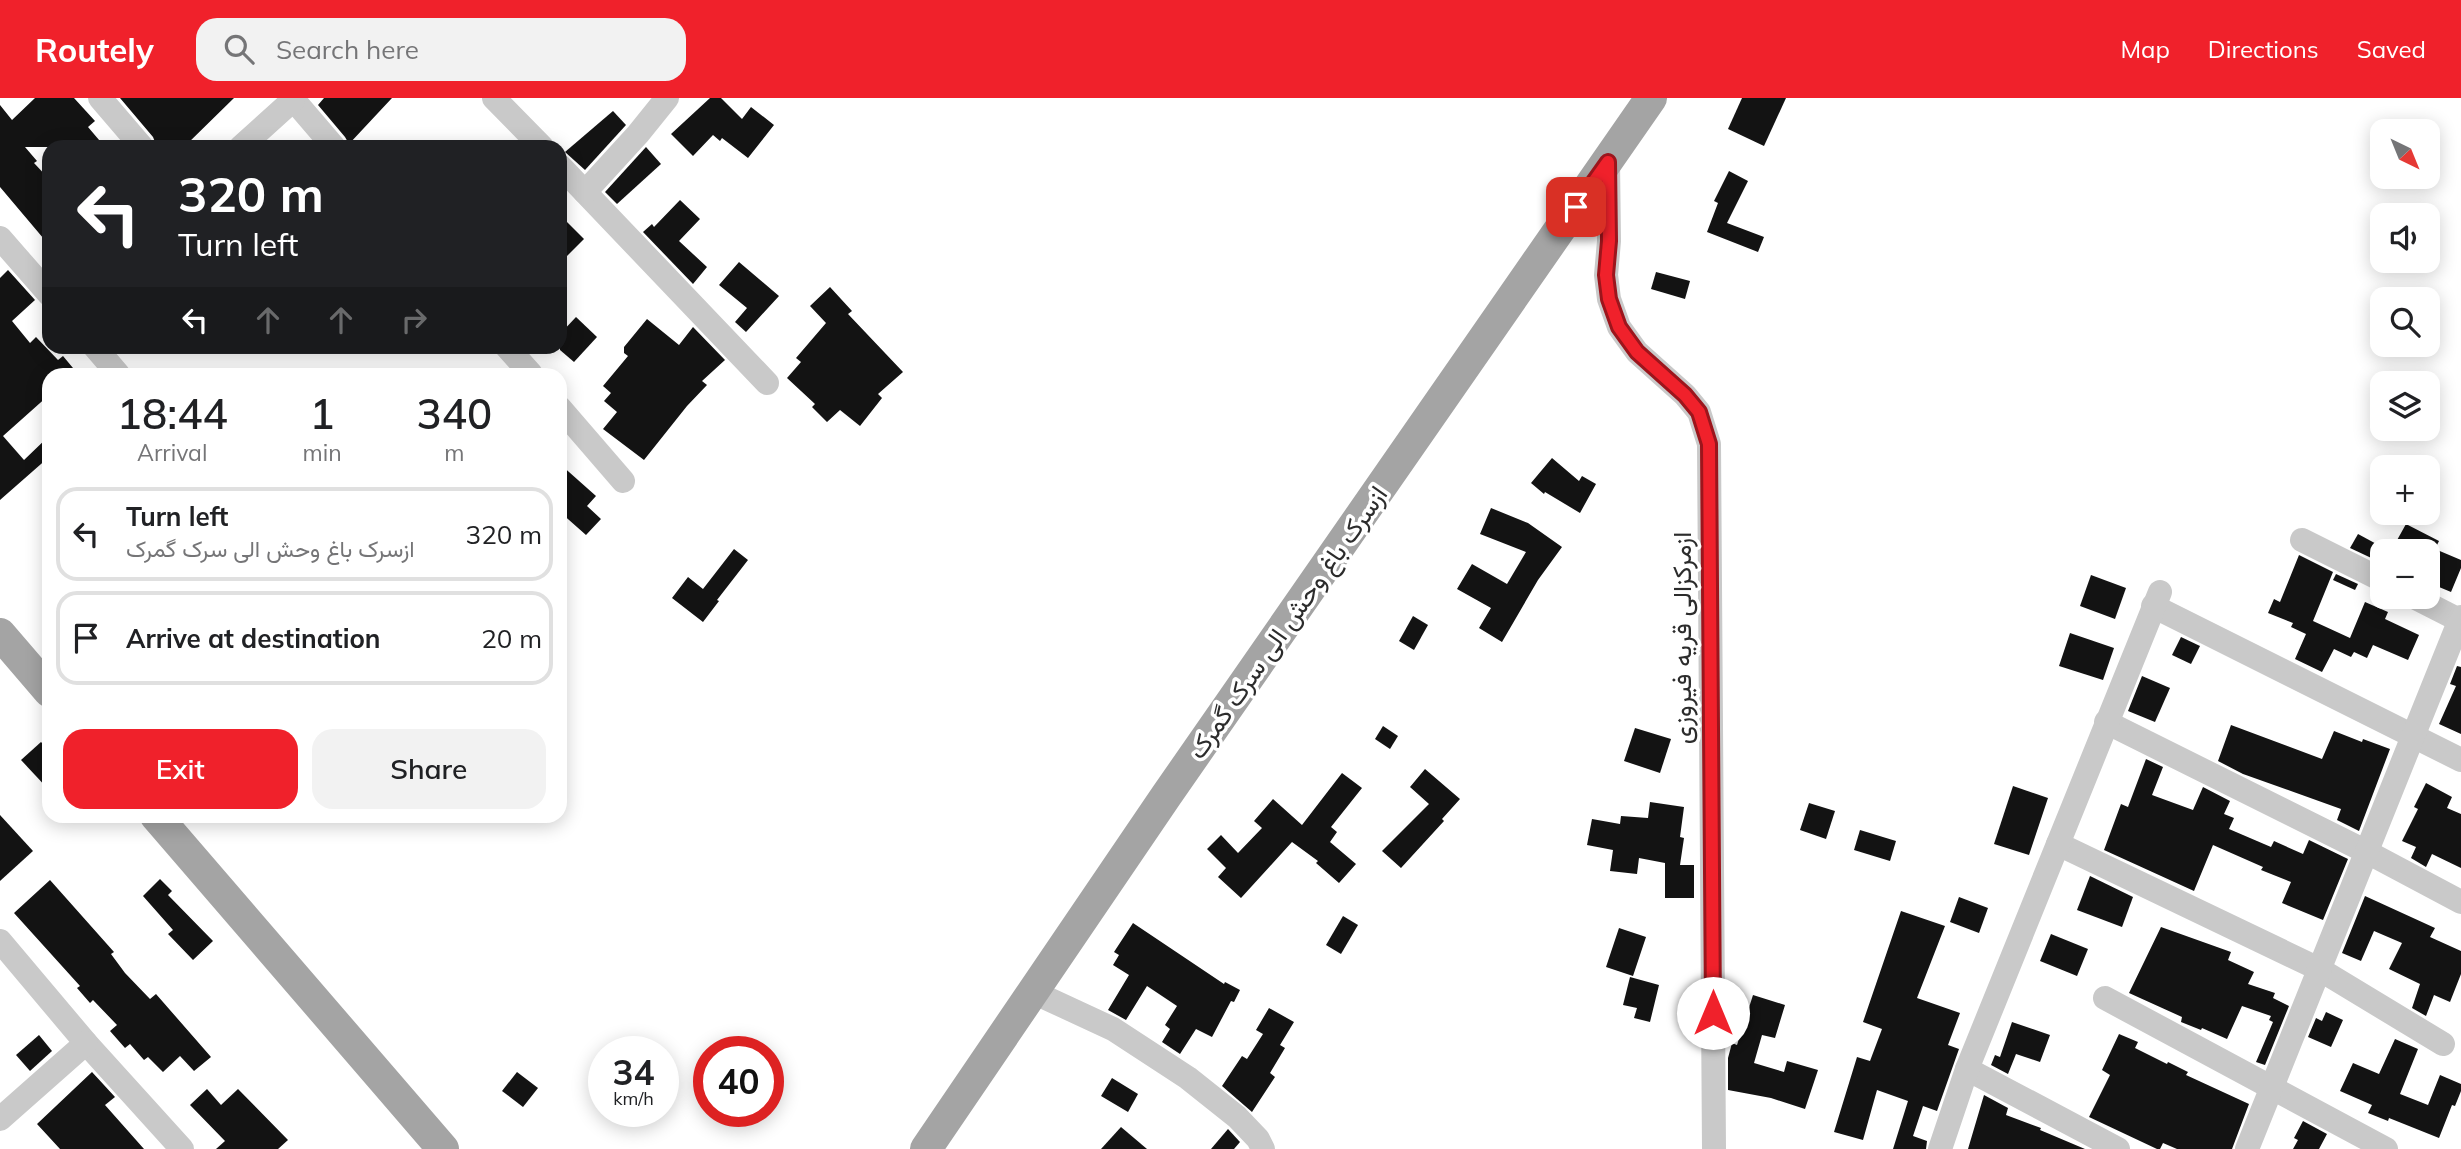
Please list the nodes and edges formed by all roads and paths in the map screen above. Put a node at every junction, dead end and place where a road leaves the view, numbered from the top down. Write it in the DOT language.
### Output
graph roads {
  1 [pos="100,98"];
  2 [pos="494,98"];
  3 [pos="667,98"];
  4 [pos="1651,98"];
  5 [pos="293,99"];
  6 [pos="136,140"];
  7 [pos="249,140"];
  8 [pos="328,140"];
  9 [pos="535,140"];
  10 [pos="1608,162"];
  11 [pos="567,173"];
  12 [pos="585,192"];
  13 [pos="0,238"];
  14 [pos="42,286"];
  15 [pos="101,354"];
  16 [pos="513,354"];
  17 [pos="113,368"];
  18 [pos="526,368"];
  19 [pos="767,383"];
  20 [pos="567,416"];
  21 [pos="623,481"];
  22 [pos="2302,540"];
  23 [pos="2370,574"];
  24 [pos="2440,609"];
  25 [pos="2461,619"];
  26 [pos="0,634"];
  27 [pos="42,683"];
  28 [pos="2106,722"];
  29 [pos="2413,735"];
  30 [pos="2461,760"];
  31 [pos="162,823"];
  32 [pos="2058,844"];
  33 [pos="2367,852"];
  34 [pos="2461,902"];
  35 [pos="0,941"];
  36 [pos="2319,969"];
  37 [pos="1032,992"];
  38 [pos="2105,998"];
  39 [pos="86,1043"];
  40 [pos="2444,1044"];
  41 [pos="1967,1069"];
  42 [pos="2272,1086"];
  43 [pos="0,1119"];
  44 [pos="182,1149"];
  45 [pos="443,1149"];
  46 [pos="926,1149"];
  47 [pos="1263,1149"];
  48 [pos="1714,1149"];
  49 [pos="1940,1149"];
  50 [pos="2118,1149"];
  51 [pos="2247,1149"];
  52 [pos="2386,1149"];
  1 -- 6 [label="street"];
  2 -- 9 [label="street"];
  3 -- 12 [label="street"];
  4 -- 10 [label="main road, ازسرک باغ وحش الی سرک گمرک"];
  5 -- 7 [label="street"];
  5 -- 8 [label="street"];
  10 -- 37 [label="main road, ازسرک باغ وحش الی سرک گمرک"];
  10 -- 48 [label="street, ازمرکزالی قریه فیروزی"];
  11 -- 12 [label="street"];
  12 -- 19 [label="street"];
  13 -- 14 [label="street"];
  15 -- 17 [label="street"];
  16 -- 18 [label="street"];
  20 -- 21 [label="street"];
  22 -- 23 [label="street"];
  24 -- 25 [label="street"];
  25 -- 29 [label="street"];
  26 -- 27 [label="main road"];
  28 -- 29 [label="street"];
  28 -- 32 [label="street"];
  28 -- 33 [label="street"];
  29 -- 30 [label="street"];
  29 -- 33 [label="street"];
  31 -- 45 [label="main road"];
  32 -- 36 [label="street"];
  32 -- 41 [label="street"];
  33 -- 34 [label="street"];
  33 -- 36 [label="street"];
  35 -- 39 [label="street"];
  36 -- 40 [label="street"];
  36 -- 42 [label="street"];
  37 -- 46 [label="main road, ازسرک باغ وحش الی سرک گمرک"];
  37 -- 47 [label="street"];
  38 -- 42 [label="street"];
  39 -- 43 [label="street"];
  39 -- 44 [label="street"];
  41 -- 49 [label="street"];
  41 -- 50 [label="street"];
  42 -- 51 [label="street"];
  42 -- 52 [label="street"];
}
